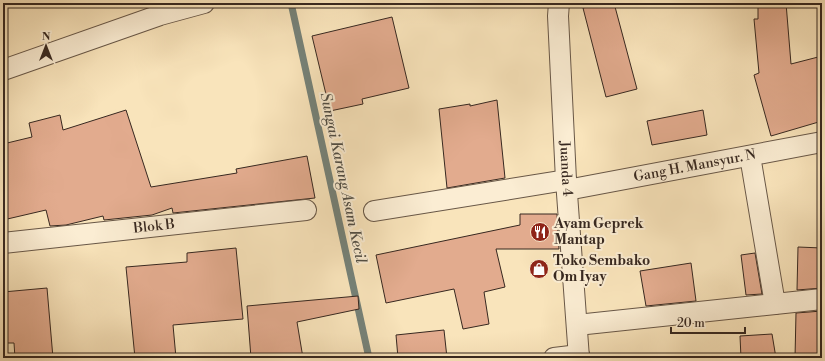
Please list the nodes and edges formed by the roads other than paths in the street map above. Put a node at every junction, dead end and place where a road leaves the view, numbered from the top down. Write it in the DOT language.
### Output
graph roads {
  1 [pos="204,3"];
  2 [pos="559,3"];
  3 [pos="3,70"];
  4 [pos="822,142"];
  5 [pos="750,156"];
  6 [pos="567,185"];
  7 [pos="306,210"];
  8 [pos="374,211"];
  9 [pos="3,243"];
  10 [pos="822,299"];
  11 [pos="774,304"];
  12 [pos="577,325"];
  13 [pos="579,357"];
  14 [pos="554,358"];
  1 -- 3 [label="street"];
  2 -- 6 [label="street, Juanda 4"];
  4 -- 5 [label="street, Gang H. Mansyur. N"];
  5 -- 6 [label="street, Gang H. Mansyur. N"];
  5 -- 11 [label="street"];
  6 -- 8 [label="street, Gang H. Mansyur. N"];
  6 -- 12 [label="street, Juanda 4"];
  7 -- 9 [label="street, Blok B"];
  10 -- 11 [label="street"];
  11 -- 12 [label="street"];
  12 -- 13 [label="street, Juanda 4"];
  13 -- 14 [label="street"];
}
